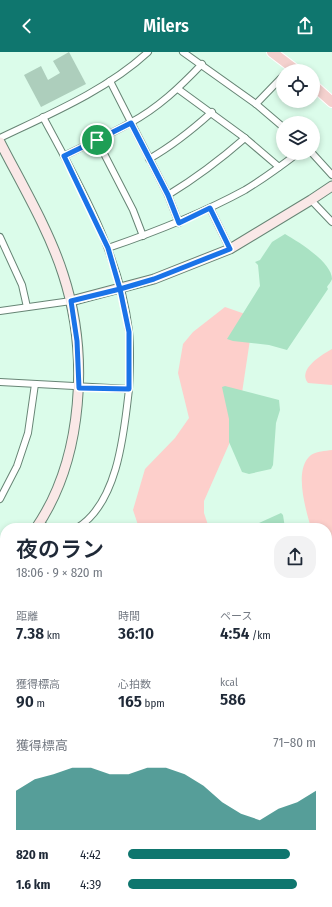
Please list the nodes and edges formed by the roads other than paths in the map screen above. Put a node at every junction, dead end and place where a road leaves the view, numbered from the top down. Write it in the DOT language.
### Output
graph roads {
  1 [pos="148,52"];
  2 [pos="183,52"];
  3 [pos="272,52"];
  4 [pos="202,64"];
  5 [pos="285,64"];
  6 [pos="110,81"];
  7 [pos="276,83"];
  8 [pos="178,88"];
  9 [pos="320,91"];
  10 [pos="332,102"];
  11 [pos="256,104"];
  12 [pos="212,112"];
  13 [pos="43,117"];
  14 [pos="276,121"];
  15 [pos="131,123"];
  16 [pos="0,138"];
  17 [pos="245,138"];
  18 [pos="97,140"];
  19 [pos="0,142"];
  20 [pos="64,156"];
  21 [pos="149,159"];
  22 [pos="288,160"];
  23 [pos="319,160"];
  24 [pos="278,167"];
  25 [pos="332,174"];
  26 [pos="332,186"];
  27 [pos="168,195"];
  28 [pos="311,200"];
  29 [pos="210,208"];
  30 [pos="332,222"];
  31 [pos="179,223"];
  32 [pos="143,236"];
  33 [pos="0,237"];
  34 [pos="108,248"];
  35 [pos="230,249"];
  36 [pos="120,289"];
  37 [pos="71,301"];
  38 [pos="27,307"];
  39 [pos="0,311"];
  40 [pos="0,382"];
  41 [pos="35,384"];
  42 [pos="79,388"];
  43 [pos="129,389"];
  44 [pos="0,499"];
  45 [pos="40,523"];
  46 [pos="85,523"];
  1 -- 6 [label="street"];
  2 -- 4 [label="street"];
  3 -- 5 [label="main road"];
  4 -- 8 [label="street"];
  4 -- 11 [label="street"];
  6 -- 13 [label="street"];
  6 -- 15 [label="street"];
  7 -- 11 [label="street"];
  8 -- 12 [label="street"];
  8 -- 15 [label="street"];
  9 -- 10 [label="main road"];
  11 -- 14 [label="street"];
  12 -- 17 [label="street"];
  12 -- 21 [label="street"];
  13 -- 16 [label="street"];
  13 -- 20 [label="street"];
  15 -- 18 [label="street"];
  15 -- 21 [label="street"];
  17 -- 24 [label="street"];
  17 -- 27 [label="street"];
  18 -- 20 [label="street"];
  18 -- 32 [label="street"];
  19 -- 37 [label="street"];
  20 -- 34 [label="street"];
  21 -- 27 [label="street"];
  22 -- 24 [label="street"];
  23 -- 25 [label="street"];
  24 -- 29 [label="street"];
  26 -- 28 [label="street"];
  27 -- 31 [label="street"];
  28 -- 30 [label="street"];
  28 -- 35 [label="street"];
  29 -- 31 [label="street"];
  29 -- 35 [label="street"];
  31 -- 32 [label="street"];
  32 -- 34 [label="street"];
  33 -- 38 [label="street"];
  34 -- 36 [label="street"];
  35 -- 36 [label="street"];
  36 -- 37 [label="street"];
  36 -- 43 [label="street"];
  37 -- 38 [label="street"];
  37 -- 42 [label="street"];
  38 -- 39 [label="street"];
  40 -- 41 [label="street"];
  41 -- 42 [label="street"];
  41 -- 44 [label="street"];
  42 -- 43 [label="street"];
  42 -- 45 [label="street"];
  43 -- 46 [label="street"];
}
